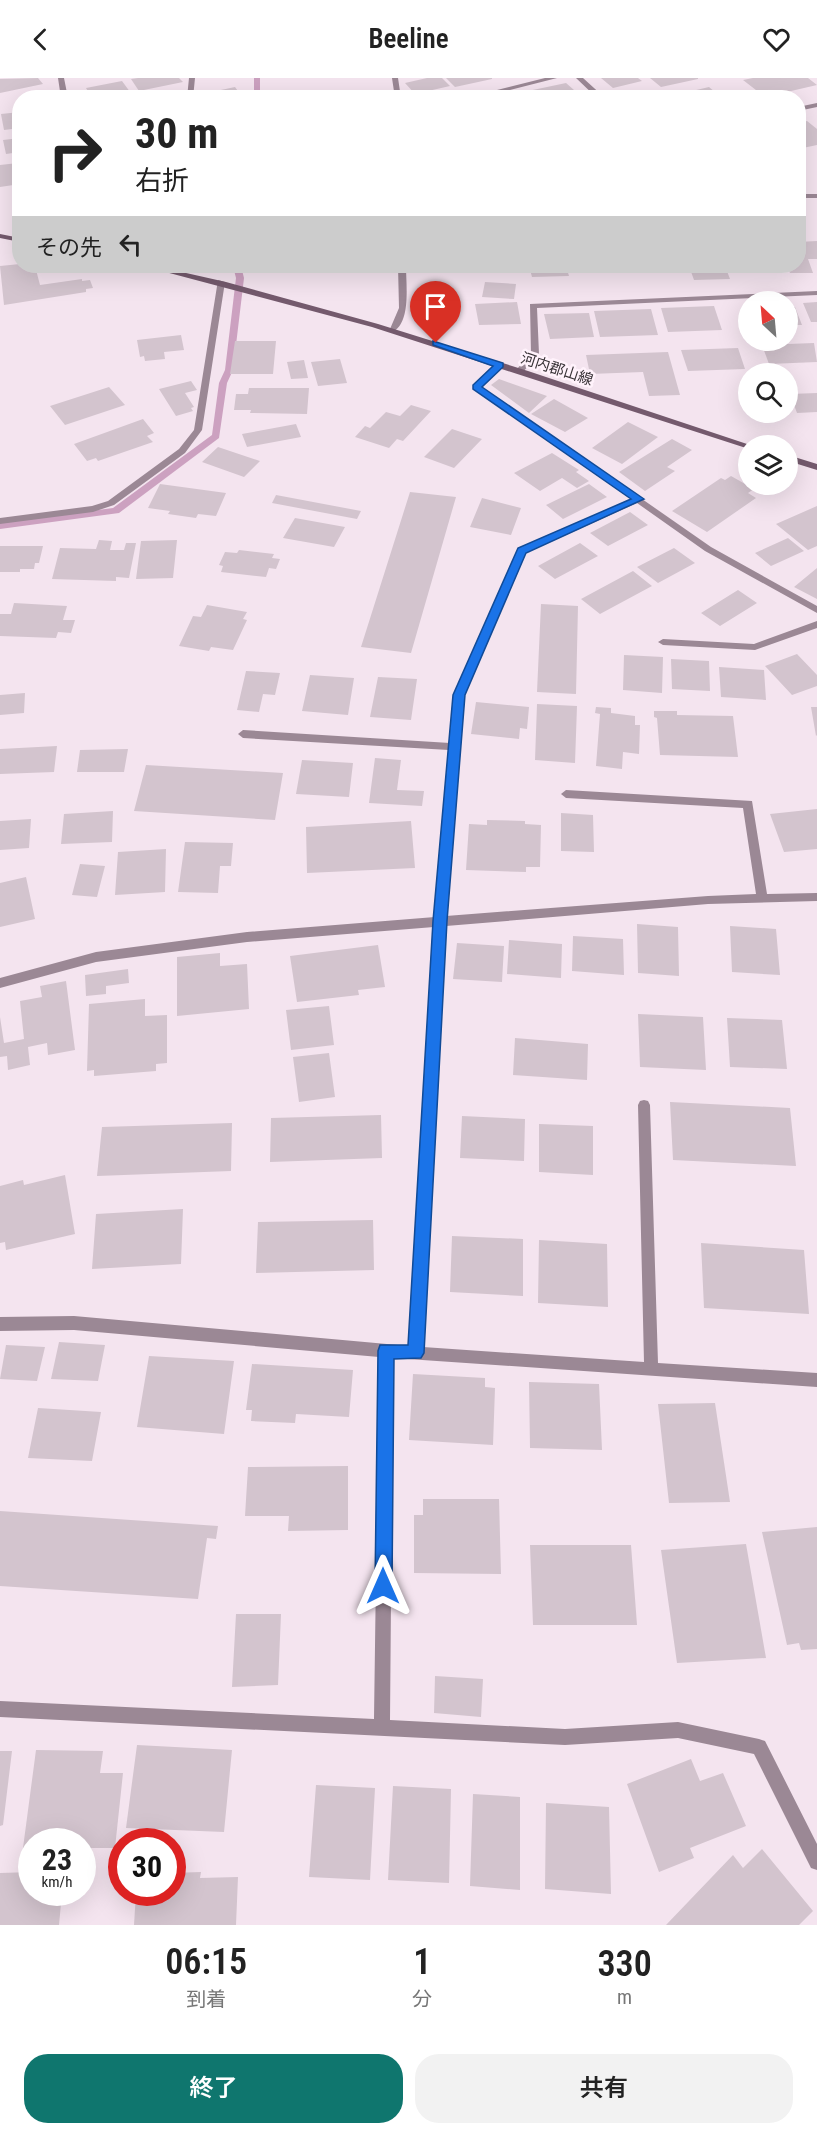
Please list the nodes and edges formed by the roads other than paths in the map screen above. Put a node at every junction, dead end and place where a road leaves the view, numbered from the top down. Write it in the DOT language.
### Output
graph roads {
  1 [pos="555,78"];
  2 [pos="579,78"];
  3 [pos="503,90"];
  4 [pos="593,90"];
  5 [pos="179,273"];
  6 [pos="402,273"];
  7 [pos="221,282"];
  8 [pos="817,293"];
  9 [pos="394,329"];
  10 [pos="499,365"];
  11 [pos="519,371"];
  12 [pos="738,442"];
  13 [pos="798,461"];
  14 [pos="817,468"];
  15 [pos="639,499"];
  16 [pos="0,521"];
  17 [pos="817,610"];
  18 [pos="817,624"];
  19 [pos="663,642"];
  20 [pos="243,734"];
  21 [pos="455,747"];
  22 [pos="566,795"];
  23 [pos="817,897"];
  24 [pos="762,899"];
  25 [pos="440,921"];
  26 [pos="0,983"];
  27 [pos="644,1105"];
  28 [pos="0,1324"];
  29 [pos="386,1351"];
  30 [pos="416,1353"];
  31 [pos="651,1369"];
  32 [pos="817,1380"];
  33 [pos="0,1709"];
  34 [pos="382,1728"];
  35 [pos="817,1862"];
  1 -- 3 [label="street"];
  2 -- 4 [label="street"];
  5 -- 7 [label="main road, 河内郡山線"];
  6 -- 9 [label="street"];
  7 -- 9 [label="main road, 河内郡山線"];
  7 -- 16 [label="street"];
  8 -- 11 [label="street"];
  9 -- 10 [label="main road, 河内郡山線"];
  10 -- 11 [label="main road, 河内郡山線"];
  10 -- 15 [label="street"];
  11 -- 12 [label="main road, 河内郡山線"];
  13 -- 14 [label="main road"];
  15 -- 17 [label="street"];
  15 -- 21 [label="street"];
  18 -- 19 [label="street"];
  20 -- 21 [label="street"];
  21 -- 25 [label="street"];
  22 -- 24 [label="street"];
  23 -- 24 [label="street"];
  24 -- 25 [label="street"];
  25 -- 26 [label="street"];
  25 -- 30 [label="street"];
  27 -- 31 [label="street"];
  28 -- 29 [label="street"];
  29 -- 30 [label="street"];
  29 -- 34 [label="street"];
  30 -- 31 [label="street"];
  31 -- 32 [label="street"];
  33 -- 34 [label="street"];
  34 -- 35 [label="street"];
}
